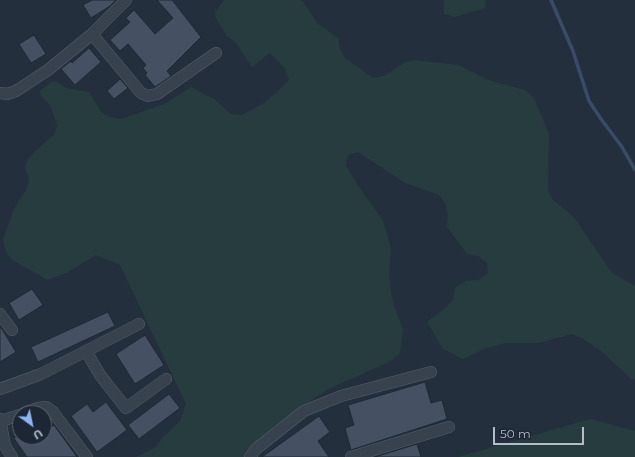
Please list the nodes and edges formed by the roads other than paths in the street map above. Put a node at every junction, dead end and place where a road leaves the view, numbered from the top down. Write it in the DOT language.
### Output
graph roads {
  1 [pos="126,0"];
  2 [pos="92,34"];
  3 [pos="216,53"];
  4 [pos="0,93"];
  5 [pos="0,314"];
  6 [pos="139,324"];
  7 [pos="12,330"];
  8 [pos="86,351"];
  9 [pos="431,372"];
  10 [pos="166,379"];
  11 [pos="0,389"];
  12 [pos="52,411"];
  13 [pos="12,417"];
  14 [pos="1,420"];
  15 [pos="449,427"];
  16 [pos="12,457"];
  17 [pos="86,457"];
  18 [pos="250,457"];
  19 [pos="350,457"];
  1 -- 2 [label="street"];
  2 -- 3 [label="street"];
  2 -- 4 [label="street"];
  5 -- 7 [label="street"];
  6 -- 8 [label="street"];
  8 -- 10 [label="street"];
  8 -- 11 [label="street"];
  9 -- 18 [label="street"];
  12 -- 17 [label="street"];
  13 -- 14 [label="street"];
  14 -- 16 [label="street"];
  15 -- 19 [label="street"];
}
